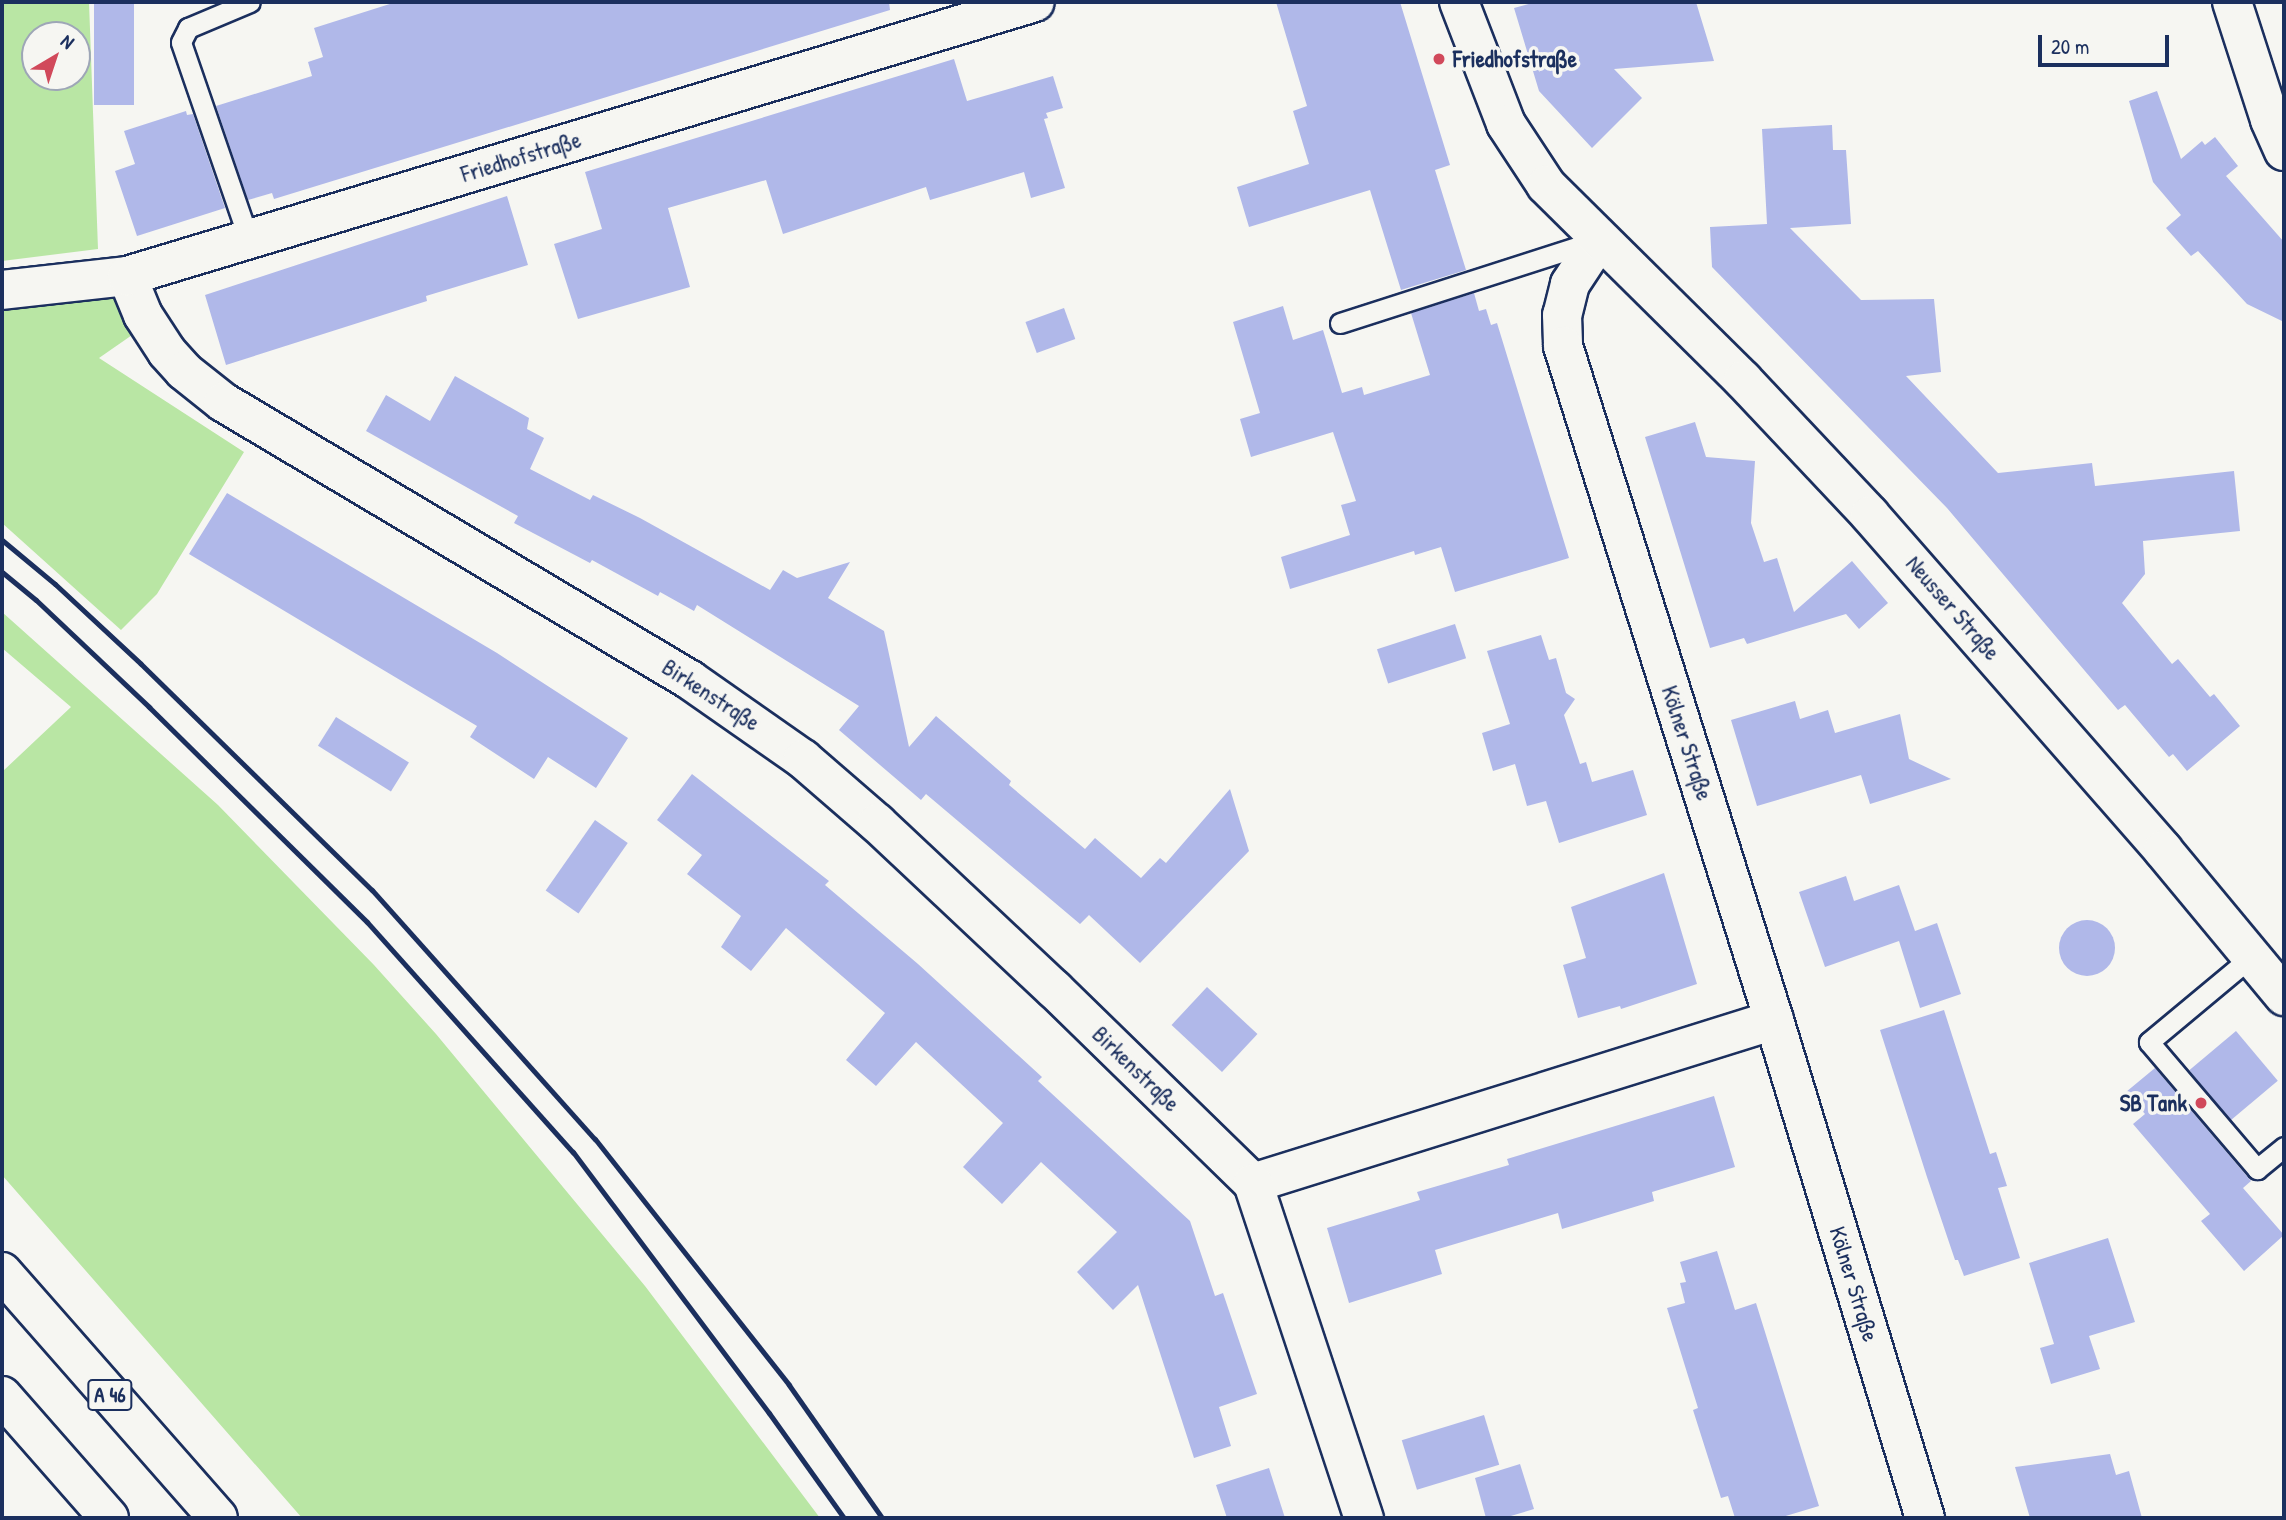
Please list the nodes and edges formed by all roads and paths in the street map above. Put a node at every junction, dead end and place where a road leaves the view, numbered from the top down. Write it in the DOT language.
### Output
graph roads {
  1 [pos="250,2"];
  2 [pos="1035,2"];
  3 [pos="1459,2"];
  4 [pos="2232,2"];
  5 [pos="2284,151"];
  6 [pos="249,240"];
  7 [pos="1599,240"];
  8 [pos="127,276"];
  9 [pos="2,290"];
  10 [pos="1340,323"];
  11 [pos="2251,957"];
  12 [pos="2282,989"];
  13 [pos="1774,1020"];
  14 [pos="2284,1147"];
  15 [pos="1253,1183"];
  16 [pos="2,1272"];
  17 [pos="2,1396"];
  18 [pos="108,1518"];
  19 [pos="218,1518"];
  20 [pos="1364,1518"];
  21 [pos="1925,1518"];
  1 -- 6 [label="lane"];
  2 -- 6 [label="main road, Friedhofstraße"];
  3 -- 7 [label="main road"];
  4 -- 5 [label="main road"];
  6 -- 8 [label="main road, Friedhofstraße"];
  7 -- 10 [label="lane"];
  7 -- 11 [label="main road, Neusser Straße"];
  7 -- 13 [label="main road, Kölner Straße"];
  8 -- 9 [label="main road, Friedhofstraße"];
  8 -- 15 [label="main road, Birkenstraße"];
  11 -- 12 [label="main road, Neusser Straße"];
  11 -- 14 [label="lane"];
  13 -- 15 [label="main road"];
  13 -- 21 [label="main road, Kölner Straße"];
  15 -- 20 [label="main road, Birkenstraße"];
  16 -- 19 [label="main road, A 46"];
  17 -- 18 [label="main road"];
}
